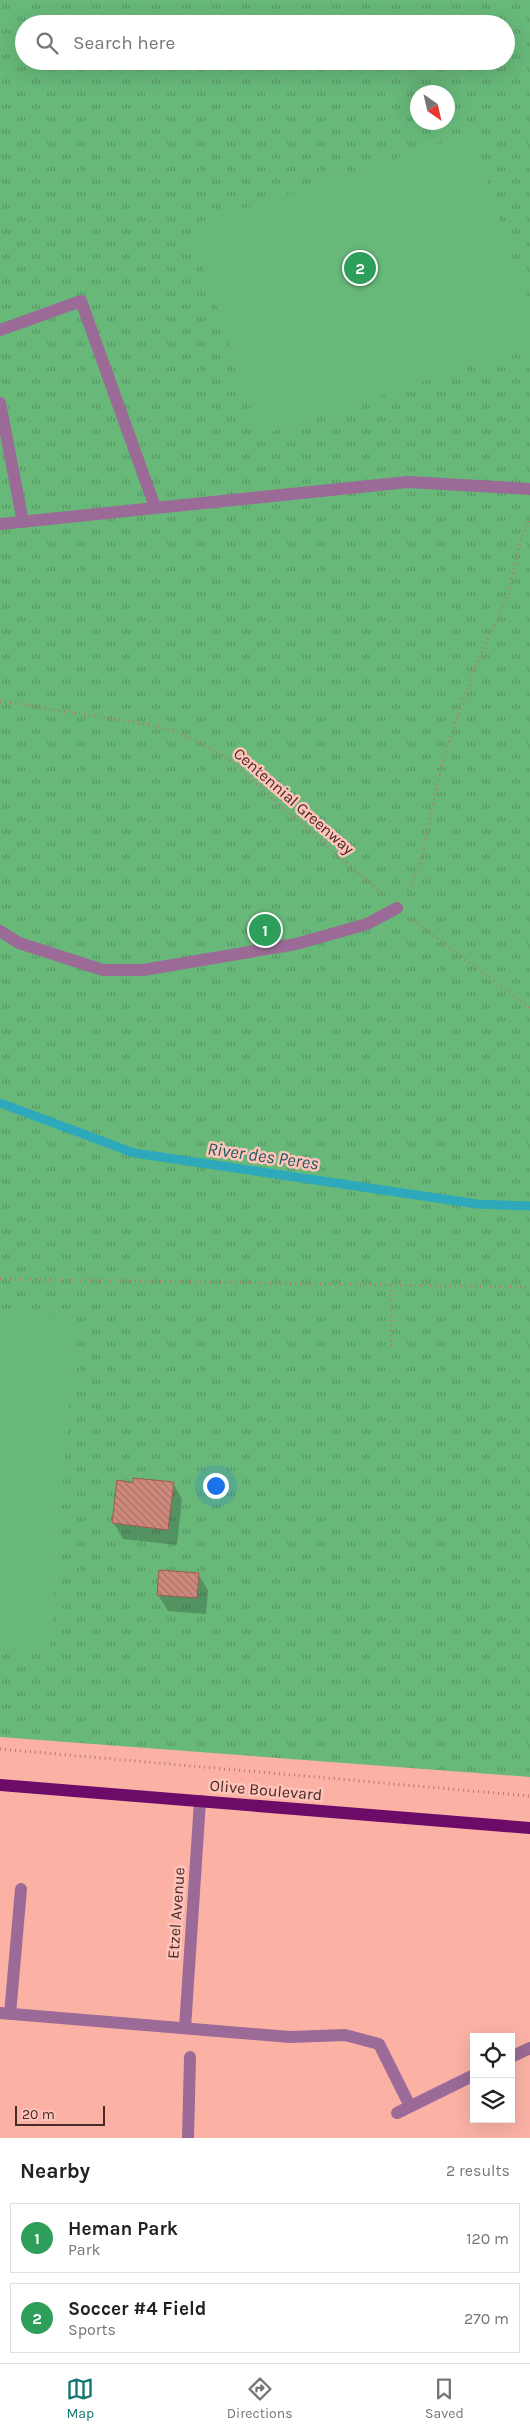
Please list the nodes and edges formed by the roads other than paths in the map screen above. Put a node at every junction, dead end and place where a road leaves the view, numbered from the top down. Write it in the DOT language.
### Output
graph roads {
  1 [pos="0,330"];
  2 [pos="0,403"];
  3 [pos="530,489"];
  4 [pos="155,508"];
  5 [pos="23,522"];
  6 [pos="0,524"];
  7 [pos="398,908"];
  8 [pos="0,931"];
  9 [pos="0,1786"];
  10 [pos="200,1800"];
  11 [pos="530,1828"];
  12 [pos="21,1889"];
  13 [pos="5,2013"];
  14 [pos="185,2028"];
  15 [pos="530,2048"];
  16 [pos="515,2055"];
  17 [pos="190,2057"];
  18 [pos="470,2077"];
  19 [pos="410,2106"];
  20 [pos="397,2113"];
  21 [pos="188,2138"];
  1 -- 4 [label="street"];
  2 -- 5 [label="street"];
  3 -- 4 [label="street"];
  4 -- 5 [label="street"];
  5 -- 6 [label="street"];
  7 -- 8 [label="street"];
  9 -- 10 [label="main road, Olive Boulevard"];
  10 -- 11 [label="main road, Olive Boulevard"];
  10 -- 14 [label="street, Etzel Avenue"];
  12 -- 13 [label="street"];
  13 -- 14 [label="street"];
  14 -- 19 [label="street"];
  15 -- 16 [label="street"];
  17 -- 21 [label="street"];
  18 -- 19 [label="street"];
  19 -- 20 [label="street"];
}
